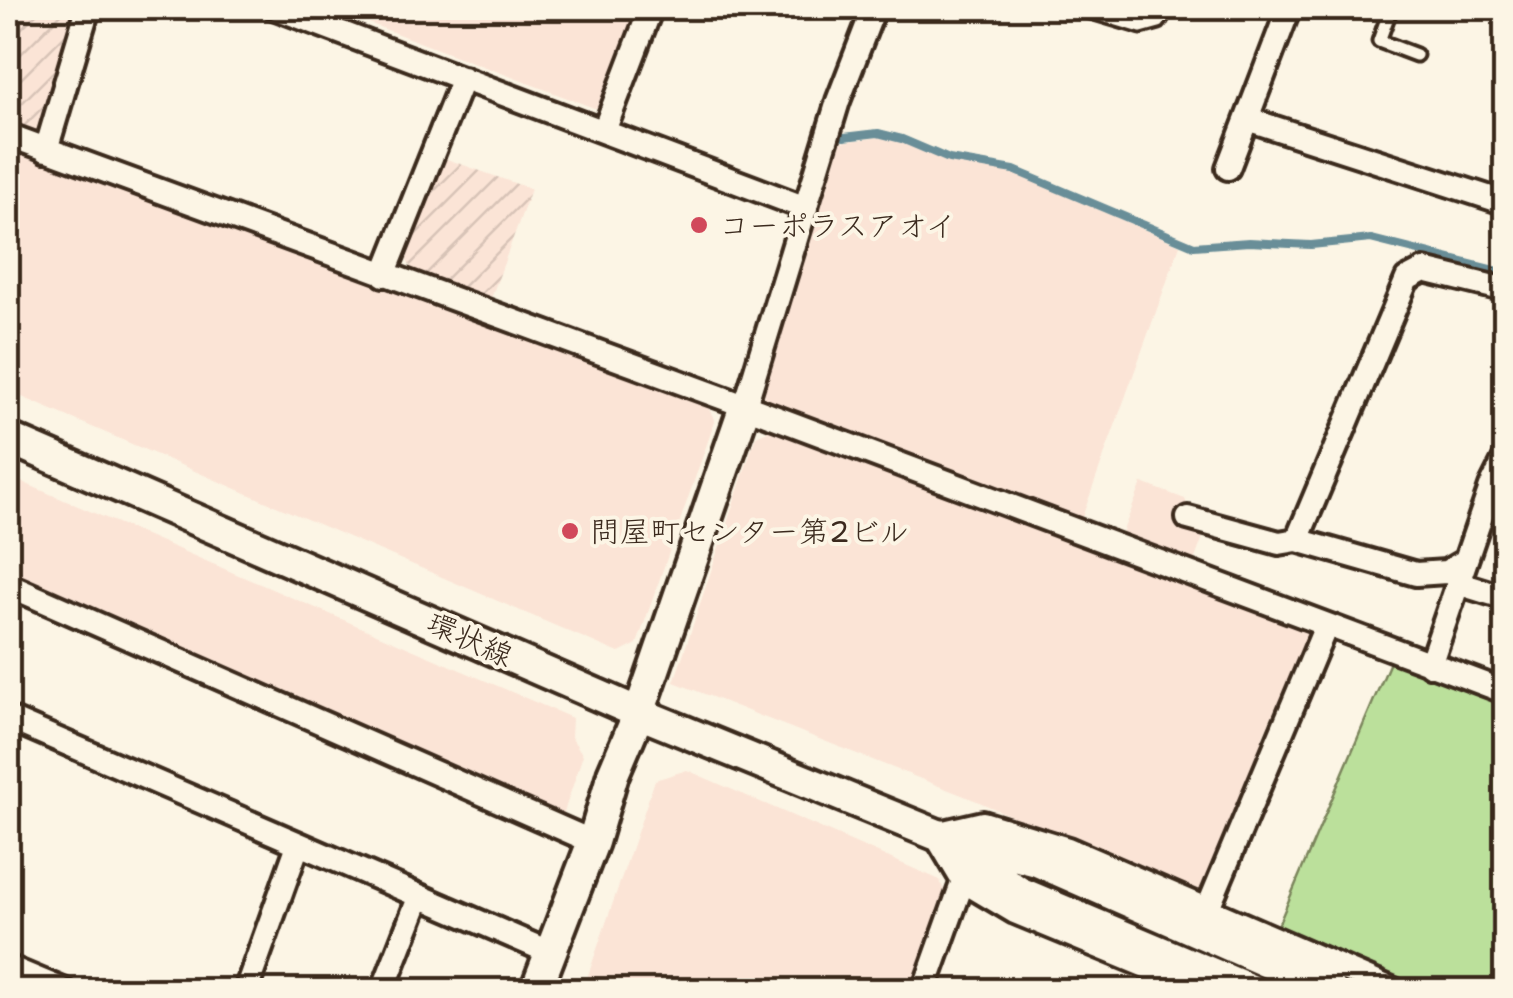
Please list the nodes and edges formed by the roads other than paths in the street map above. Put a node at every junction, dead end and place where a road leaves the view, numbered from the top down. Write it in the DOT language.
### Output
graph roads {
  1 [pos="88,8"];
  2 [pos="276,8"];
  3 [pos="650,8"];
  4 [pos="874,8"];
  5 [pos="1078,8"];
  6 [pos="1167,8"];
  7 [pos="1289,8"];
  8 [pos="1391,8"];
  9 [pos="1416,55"];
  10 [pos="463,78"];
  11 [pos="1247,119"];
  12 [pos="604,131"];
  13 [pos="8,135"];
  14 [pos="46,150"];
  15 [pos="1228,168"];
  16 [pos="1506,203"];
  17 [pos="806,208"];
  18 [pos="384,275"];
  19 [pos="1506,290"];
  20 [pos="745,406"];
  21 [pos="8,438"];
  22 [pos="1506,457"];
  23 [pos="1188,518"];
  24 [pos="1296,540"];
  25 [pos="1466,560"];
  26 [pos="1457,584"];
  27 [pos="8,585"];
  28 [pos="1506,598"];
  29 [pos="1326,626"];
  30 [pos="1430,665"];
  31 [pos="1506,692"];
  32 [pos="639,713"];
  33 [pos="8,718"];
  34 [pos="934,834"];
  35 [pos="593,842"];
  36 [pos="298,845"];
  37 [pos="963,881"];
  38 [pos="419,898"];
  39 [pos="1208,910"];
  40 [pos="548,952"];
  41 [pos="8,967"];
  42 [pos="63,990"];
  43 [pos="246,990"];
  44 [pos="384,990"];
  45 [pos="536,990"];
  46 [pos="924,990"];
  47 [pos="1204,990"];
  48 [pos="1251,990"];
  49 [pos="1331,990"];
  50 [pos="1394,990"];
  1 -- 14 [label="street"];
  2 -- 10 [label="street"];
  3 -- 12 [label="street"];
  4 -- 17 [label="street"];
  5 -- 6 [label="lane"];
  7 -- 11 [label="street"];
  8 -- 9 [label="lane"];
  10 -- 12 [label="street"];
  10 -- 18 [label="street"];
  11 -- 15 [label="street"];
  11 -- 16 [label="street"];
  12 -- 17 [label="street"];
  13 -- 14 [label="street"];
  14 -- 18 [label="street"];
  17 -- 20 [label="street"];
  18 -- 20 [label="street"];
  19 -- 24 [label="street"];
  20 -- 29 [label="street"];
  20 -- 32 [label="street"];
  21 -- 32 [label="street, 環状線"];
  22 -- 25 [label="street"];
  23 -- 24 [label="street"];
  24 -- 25 [label="street"];
  25 -- 26 [label="street"];
  26 -- 28 [label="street"];
  26 -- 30 [label="street"];
  27 -- 35 [label="street"];
  29 -- 30 [label="street"];
  29 -- 39 [label="street"];
  30 -- 31 [label="street"];
  32 -- 34 [label="street, 環状線"];
  32 -- 35 [label="street"];
  33 -- 36 [label="street"];
  34 -- 37 [label="street"];
  34 -- 39 [label="street"];
  34 -- 48 [label="street, 環状線"];
  34 -- 49 [label="street, 環状線"];
  35 -- 40 [label="street"];
  36 -- 38 [label="street"];
  36 -- 43 [label="street"];
  37 -- 46 [label="street"];
  37 -- 47 [label="street"];
  38 -- 40 [label="street"];
  38 -- 44 [label="street"];
  39 -- 50 [label="street"];
  40 -- 45 [label="street"];
  41 -- 42 [label="street"];
}
